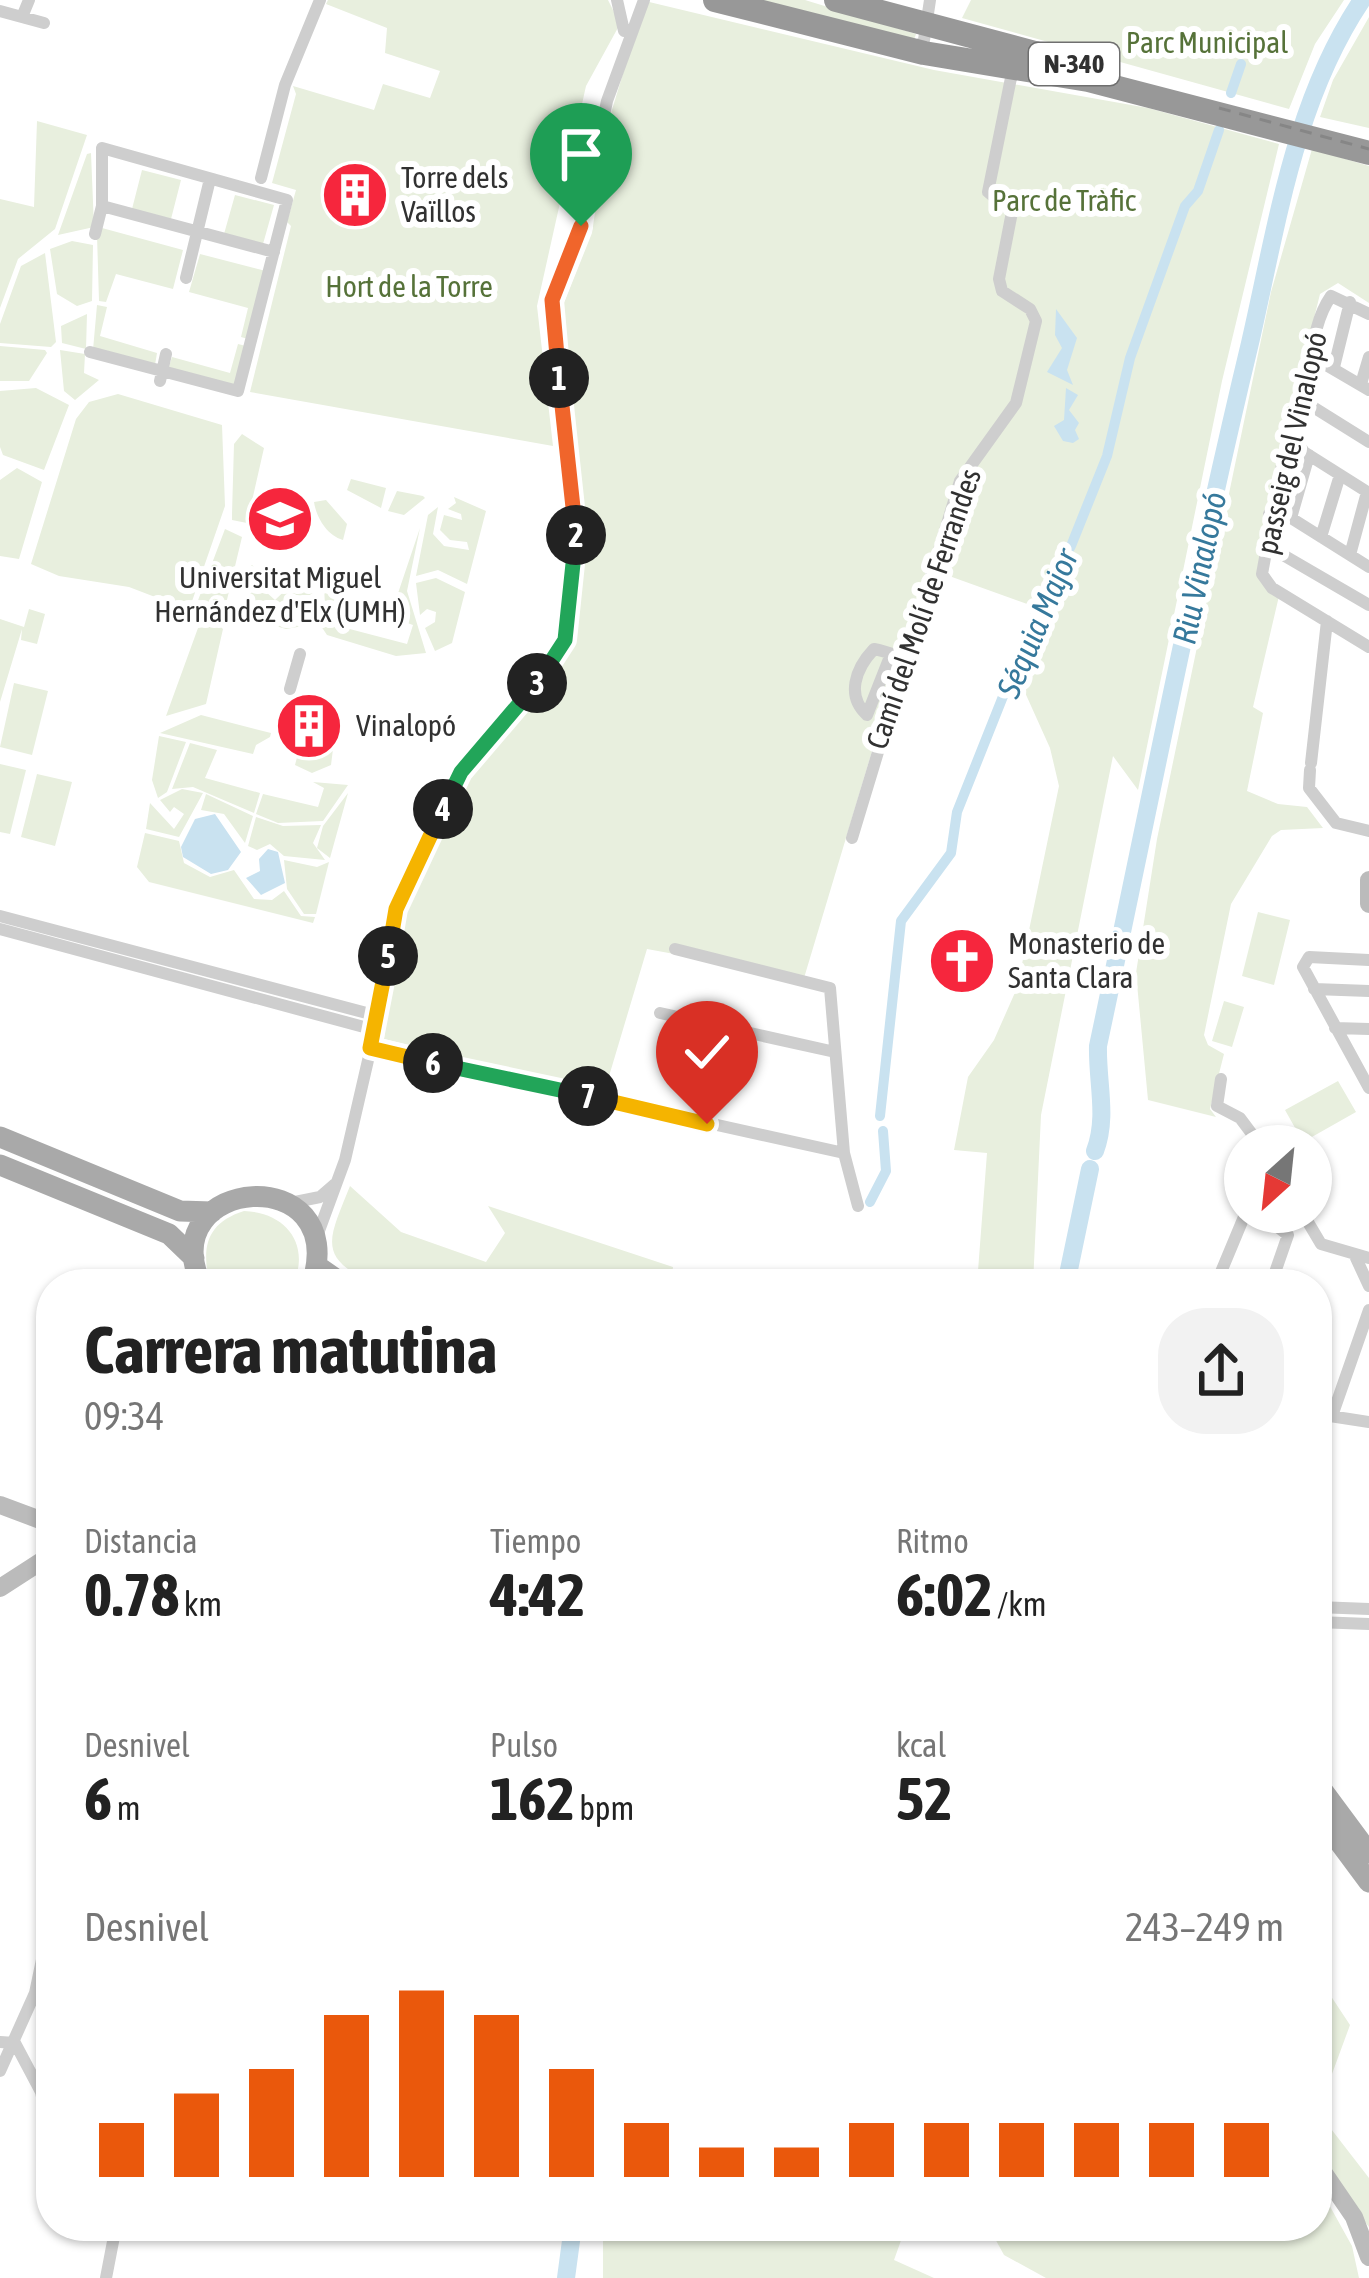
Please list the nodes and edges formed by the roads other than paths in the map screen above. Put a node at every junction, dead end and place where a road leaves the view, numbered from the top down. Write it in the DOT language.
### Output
graph roads {
  1 [pos="320,0"];
  2 [pos="617,0"];
  3 [pos="644,0"];
  4 [pos="715,0"];
  5 [pos="836,0"];
  6 [pos="37,1"];
  7 [pos="0,11"];
  8 [pos="924,11"];
  9 [pos="22,17"];
  10 [pos="44,23"];
  11 [pos="623,44"];
  12 [pos="915,51"];
  13 [pos="1013,67"];
  14 [pos="1219,108"];
  15 [pos="1369,143"];
  16 [pos="1369,153"];
  17 [pos="210,178"];
  18 [pos="261,178"];
  19 [pos="102,206"];
  20 [pos="197,232"];
  21 [pos="95,234"];
  22 [pos="274,252"];
  23 [pos="186,278"];
  24 [pos="1350,302"];
  25 [pos="1369,314"];
  26 [pos="90,352"];
  27 [pos="166,354"];
  28 [pos="1369,357"];
  29 [pos="1316,362"];
  30 [pos="1334,367"];
  31 [pos="161,376"];
  32 [pos="1365,387"];
  33 [pos="1305,402"];
  34 [pos="1295,439"];
  35 [pos="1369,442"];
  36 [pos="1309,455"];
  37 [pos="1340,475"];
  38 [pos="1368,492"];
  39 [pos="1269,514"];
  40 [pos="1291,518"];
  41 [pos="1321,537"];
  42 [pos="1266,545"];
  43 [pos="1350,555"];
  44 [pos="1369,567"];
  45 [pos="1369,605"];
  46 [pos="1327,621"];
  47 [pos="1369,646"];
  48 [pos="300,654"];
  49 [pos="891,654"];
  50 [pos="909,660"];
  51 [pos="290,689"];
  52 [pos="1369,831"];
  53 [pos="852,838"];
  54 [pos="1369,880"];
  55 [pos="1368,902"];
  56 [pos="0,916"];
  57 [pos="0,929"];
  58 [pos="675,949"];
  59 [pos="1369,959"];
  60 [pos="1314,989"];
  61 [pos="1369,991"];
  62 [pos="660,1013"];
  63 [pos="377,1023"];
  64 [pos="1335,1028"];
  65 [pos="1369,1029"];
  66 [pos="370,1048"];
  67 [pos="835,1052"];
  68 [pos="1361,1062"];
  69 [pos="1221,1079"];
  70 [pos="1369,1088"];
  71 [pos="1245,1125"];
  72 [pos="0,1137"];
  73 [pos="844,1153"];
  74 [pos="0,1165"];
  75 [pos="340,1178"];
  76 [pos="288,1203"];
  77 [pos="858,1207"];
  78 [pos="212,1212"];
  79 [pos="1239,1233"];
  80 [pos="1285,1233"];
  81 [pos="1314,1233"];
  82 [pos="316,1240"];
  83 [pos="194,1258"];
  84 [pos="1362,1258"];
  85 [pos="197,1269"];
  86 [pos="315,1269"];
  87 [pos="1226,1269"];
  88 [pos="1276,1269"];
  89 [pos="1369,1286"];
  90 [pos="1369,1310"];
  91 [pos="1332,1396"];
  92 [pos="1332,1416"];
  93 [pos="1369,1422"];
  94 [pos="0,1505"];
  95 [pos="36,1518"];
  96 [pos="36,1565"];
  97 [pos="0,1588"];
  98 [pos="1332,1608"];
  99 [pos="1369,1609"];
  100 [pos="1332,1623"];
  101 [pos="1369,1624"];
  102 [pos="1332,1803"];
  103 [pos="1332,1832"];
  104 [pos="1369,1853"];
  105 [pos="1369,1882"];
  106 [pos="36,1988"];
  107 [pos="8,2042"];
  108 [pos="0,2071"];
  109 [pos="36,2084"];
  110 [pos="1332,2185"];
  111 [pos="113,2241"];
  112 [pos="1369,2257"];
  113 [pos="106,2278"];
  1 -- 18 [label="street"];
  2 -- 11 [label="street"];
  3 -- 11 [label="street"];
  4 -- 12 [label="highway, N-340"];
  5 -- 8 [label="highway, N-340"];
  6 -- 9 [label="street"];
  7 -- 9 [label="street"];
  8 -- 12 [label="street"];
  8 -- 14 [label="highway, N-340"];
  9 -- 10 [label="street"];
  11 -- 63 [label="street"];
  12 -- 13 [label="highway, N-340"];
  13 -- 14 [label="highway, N-340"];
  13 -- 50 [label="street, Camí del Molí de Ferrandes"];
  14 -- 15 [label="highway, N-340"];
  14 -- 16 [label="highway, N-340"];
  17 -- 19 [label="street"];
  17 -- 20 [label="street"];
  17 -- 22 [label="street"];
  19 -- 20 [label="street"];
  19 -- 21 [label="street"];
  20 -- 22 [label="street"];
  20 -- 23 [label="street"];
  22 -- 31 [label="street"];
  24 -- 25 [label="street"];
  24 -- 29 [label="street, passeig del Vinalopó"];
  24 -- 30 [label="street"];
  26 -- 31 [label="street"];
  27 -- 31 [label="street"];
  28 -- 32 [label="street"];
  29 -- 30 [label="street"];
  29 -- 33 [label="street, passeig del Vinalopó"];
  30 -- 32 [label="street"];
  33 -- 34 [label="street, passeig del Vinalopó"];
  33 -- 35 [label="street"];
  34 -- 36 [label="street"];
  34 -- 39 [label="street, passeig del Vinalopó"];
  36 -- 37 [label="street"];
  36 -- 40 [label="street"];
  37 -- 38 [label="street"];
  37 -- 41 [label="street"];
  38 -- 43 [label="street"];
  39 -- 40 [label="street"];
  39 -- 42 [label="street, passeig del Vinalopó"];
  40 -- 41 [label="street"];
  41 -- 43 [label="street"];
  42 -- 45 [label="street"];
  42 -- 46 [label="street, passeig del Vinalopó"];
  43 -- 44 [label="street"];
  46 -- 47 [label="street"];
  46 -- 52 [label="street"];
  48 -- 51 [label="street"];
  49 -- 49 [label="street"];
  49 -- 50 [label="street"];
  50 -- 53 [label="street, Camí del Molí de Ferrandes"];
  54 -- 55 [label="street"];
  56 -- 63 [label="street"];
  57 -- 63 [label="street"];
  58 -- 67 [label="street"];
  59 -- 60 [label="street"];
  60 -- 61 [label="street"];
  60 -- 64 [label="street"];
  62 -- 67 [label="street"];
  63 -- 66 [label="street"];
  64 -- 65 [label="street"];
  64 -- 68 [label="street"];
  66 -- 73 [label="street"];
  66 -- 75 [label="street"];
  67 -- 73 [label="street"];
  68 -- 70 [label="street"];
  69 -- 71 [label="street"];
  72 -- 78 [label="main road"];
  73 -- 77 [label="street"];
  74 -- 83 [label="main road"];
  75 -- 76 [label="street"];
  75 -- 82 [label="street"];
  76 -- 78 [label="main road"];
  76 -- 82 [label="main road"];
  78 -- 83 [label="main road"];
  79 -- 87 [label="street"];
  80 -- 88 [label="street"];
  81 -- 84 [label="street"];
  82 -- 86 [label="main road"];
  83 -- 85 [label="main road"];
  84 -- 89 [label="street"];
  90 -- 91 [label="street"];
  92 -- 93 [label="street"];
  94 -- 95 [label="street"];
  96 -- 97 [label="street"];
  98 -- 99 [label="street"];
  100 -- 101 [label="street"];
  102 -- 104 [label="main road"];
  103 -- 105 [label="main road"];
  106 -- 107 [label="street"];
  107 -- 108 [label="street"];
  107 -- 109 [label="street"];
  110 -- 112 [label="street"];
  111 -- 113 [label="street"];
}
